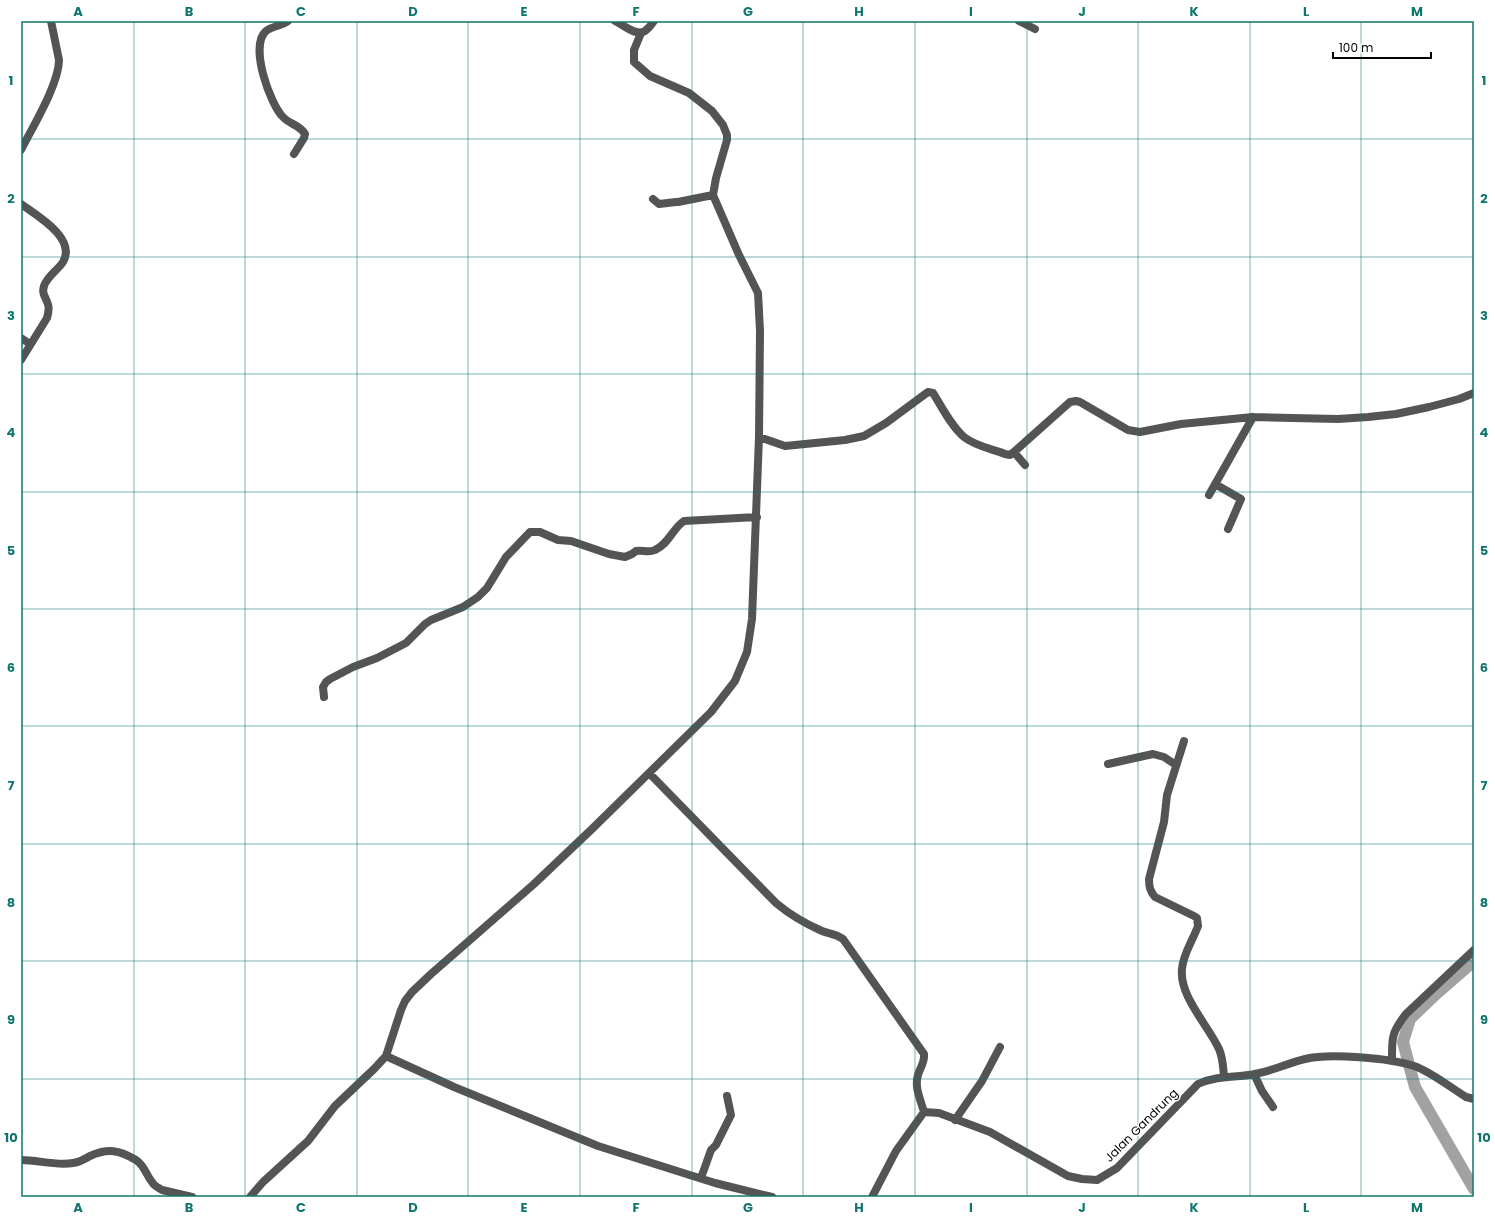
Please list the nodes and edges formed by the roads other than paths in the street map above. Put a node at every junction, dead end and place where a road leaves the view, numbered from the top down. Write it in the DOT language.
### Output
graph roads {
  1 [pos="51,21"];
  2 [pos="288,21"];
  3 [pos="616,21"];
  4 [pos="654,21"];
  5 [pos="1019,21"];
  6 [pos="1034,29"];
  7 [pos="641,33"];
  8 [pos="21,150"];
  9 [pos="294,154"];
  10 [pos="713,195"];
  11 [pos="653,199"];
  12 [pos="21,204"];
  13 [pos="25,341"];
  14 [pos="21,360"];
  15 [pos="1474,393"];
  16 [pos="1253,417"];
  17 [pos="759,437"];
  18 [pos="1014,452"];
  19 [pos="1025,465"];
  20 [pos="1215,484"];
  21 [pos="1209,495"];
  22 [pos="757,517"];
  23 [pos="1228,529"];
  24 [pos="324,697"];
  25 [pos="1184,740"];
  26 [pos="1108,764"];
  27 [pos="1176,765"];
  28 [pos="649,773"];
  29 [pos="1474,950"];
  30 [pos="1000,1047"];
  31 [pos="386,1056"];
  32 [pos="1395,1062"];
  33 [pos="1254,1074"];
  34 [pos="1224,1076"];
  35 [pos="728,1096"];
  36 [pos="1474,1099"];
  37 [pos="1273,1107"];
  38 [pos="924,1112"];
  39 [pos="955,1120"];
  40 [pos="21,1160"];
  41 [pos="701,1178"];
  42 [pos="192,1197"];
  43 [pos="250,1197"];
  44 [pos="772,1197"];
  45 [pos="872,1197"];
  1 -- 8 [label="street"];
  2 -- 9 [label="street"];
  3 -- 7 [label="street"];
  4 -- 7 [label="street"];
  5 -- 6 [label="street"];
  7 -- 10 [label="street"];
  10 -- 11 [label="street"];
  10 -- 17 [label="street"];
  12 -- 13 [label="street"];
  13 -- 14 [label="street"];
  15 -- 16 [label="street"];
  16 -- 18 [label="street"];
  16 -- 20 [label="street"];
  17 -- 18 [label="street"];
  17 -- 22 [label="street"];
  18 -- 19 [label="street"];
  20 -- 21 [label="street"];
  20 -- 23 [label="street"];
  22 -- 24 [label="street"];
  22 -- 28 [label="street"];
  25 -- 27 [label="street"];
  26 -- 27 [label="street"];
  27 -- 34 [label="street"];
  28 -- 31 [label="street"];
  28 -- 38 [label="street"];
  29 -- 32 [label="street"];
  30 -- 39 [label="street"];
  31 -- 41 [label="street"];
  31 -- 43 [label="street"];
  32 -- 33 [label="street, Jalan Gandrung"];
  32 -- 36 [label="street, Jalan Gandrung"];
  33 -- 34 [label="street, Jalan Gandrung"];
  33 -- 37 [label="street"];
  34 -- 39 [label="street, Jalan Gandrung"];
  35 -- 41 [label="street"];
  38 -- 39 [label="street, Jalan Gandrung"];
  38 -- 45 [label="street"];
  40 -- 42 [label="street"];
  41 -- 44 [label="street"];
}
